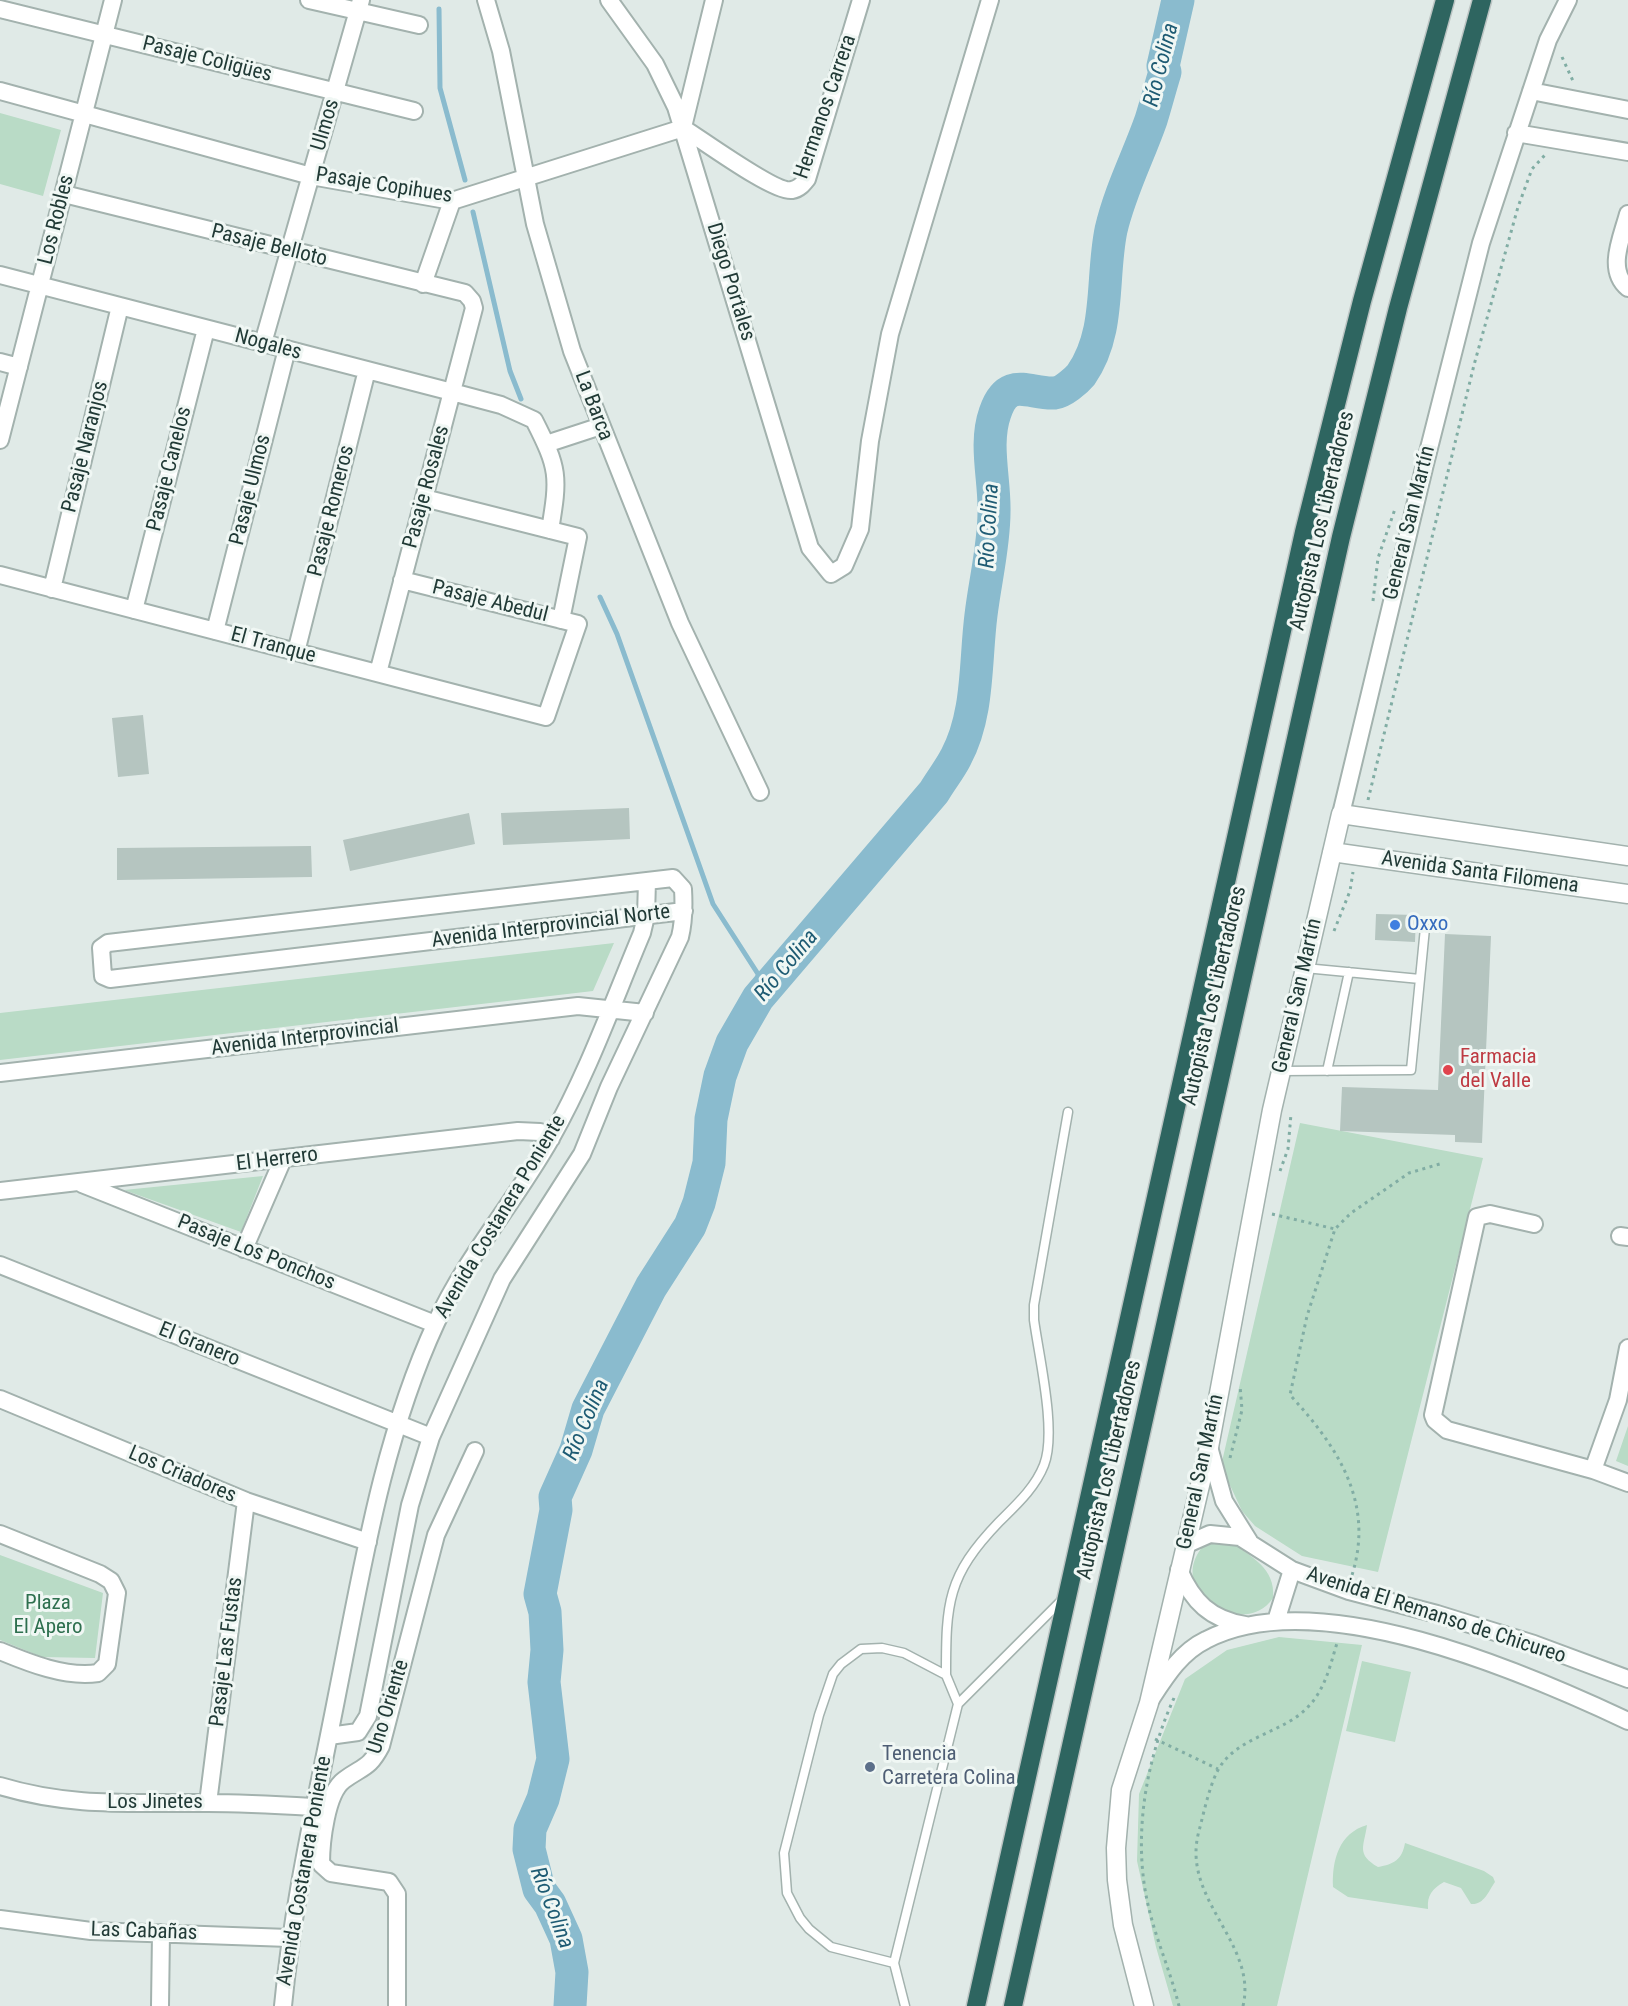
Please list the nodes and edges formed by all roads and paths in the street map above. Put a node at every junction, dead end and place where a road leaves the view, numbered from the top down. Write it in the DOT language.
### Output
graph roads {
  1 [pos="113,0"];
  2 [pos="309,0"];
  3 [pos="486,0"];
  4 [pos="609,0"];
  5 [pos="714,0"];
  6 [pos="861,0"];
  7 [pos="990,0"];
  8 [pos="1444,0"];
  9 [pos="1482,0"];
  10 [pos="1568,0"];
  11 [pos="360,6"];
  12 [pos="0,9"];
  13 [pos="419,25"];
  14 [pos="105,35"];
  15 [pos="0,91"];
  16 [pos="1531,91"];
  17 [pos="335,92"];
  18 [pos="1628,110"];
  19 [pos="414,111"];
  20 [pos="83,112"];
  21 [pos="682,128"];
  22 [pos="1516,133"];
  23 [pos="1628,152"];
  24 [pos="311,176"];
  25 [pos="525,180"];
  26 [pos="64,194"];
  27 [pos="452,201"];
  28 [pos="1628,214"];
  29 [pos="290,251"];
  30 [pos="0,275"];
  31 [pos="423,284"];
  32 [pos="40,286"];
  33 [pos="1628,288"];
  34 [pos="472,301"];
  35 [pos="120,306"];
  36 [pos="206,328"];
  37 [pos="263,343"];
  38 [pos="287,349"];
  39 [pos="0,362"];
  40 [pos="19,367"];
  41 [pos="367,370"];
  42 [pos="452,392"];
  43 [pos="601,426"];
  44 [pos="0,440"];
  45 [pos="546,444"];
  46 [pos="424,498"];
  47 [pos="550,530"];
  48 [pos="0,575"];
  49 [pos="402,580"];
  50 [pos="52,589"];
  51 [pos="134,610"];
  52 [pos="561,620"];
  53 [pos="215,631"];
  54 [pos="296,652"];
  55 [pos="378,673"];
  56 [pos="546,717"];
  57 [pos="760,792"];
  58 [pos="1341,814"];
  59 [pos="1332,852"];
  60 [pos="1628,856"];
  61 [pos="647,881"];
  62 [pos="1628,894"];
  63 [pos="684,911"];
  64 [pos="646,916"];
  65 [pos="1425,928"];
  66 [pos="1305,968"];
  67 [pos="1349,972"];
  68 [pos="1420,979"];
  69 [pos="611,1008"];
  70 [pos="645,1013"];
  71 [pos="1281,1071"];
  72 [pos="1327,1071"];
  73 [pos="0,1073"];
  74 [pos="1068,1112"];
  75 [pos="551,1139"];
  76 [pos="283,1159"];
  77 [pos="1443,1163"];
  78 [pos="78,1182"];
  79 [pos="0,1191"];
  80 [pos="1252,1209"];
  81 [pos="1534,1224"];
  82 [pos="1335,1229"];
  83 [pos="244,1249"];
  84 [pos="0,1265"];
  85 [pos="435,1324"];
  86 [pos="1628,1348"];
  87 [pos="0,1399"];
  88 [pos="1623,1402"];
  89 [pos="397,1425"];
  90 [pos="431,1437"];
  91 [pos="1209,1447"];
  92 [pos="475,1451"];
  93 [pos="1593,1470"];
  94 [pos="1628,1483"];
  95 [pos="246,1502"];
  96 [pos="0,1534"];
  97 [pos="1249,1541"];
  98 [pos="368,1542"];
  99 [pos="1185,1545"];
  100 [pos="1179,1570"];
  101 [pos="1292,1570"];
  102 [pos="1069,1587"];
  103 [pos="1349,1591"];
  104 [pos="1276,1621"];
  105 [pos="1342,1624"];
  106 [pos="1247,1625"];
  107 [pos="0,1651"];
  108 [pos="946,1675"];
  109 [pos="1628,1679"];
  110 [pos="1176,1694"];
  111 [pos="1149,1703"];
  112 [pos="958,1704"];
  113 [pos="1628,1721"];
  114 [pos="1142,1733"];
  115 [pos="329,1736"];
  116 [pos="1160,1742"];
  117 [pos="1218,1769"];
  118 [pos="0,1786"];
  119 [pos="208,1803"];
  120 [pos="313,1807"];
  121 [pos="0,1919"];
  122 [pos="161,1933"];
  123 [pos="290,1938"];
  124 [pos="894,1963"];
  125 [pos="1014,2005"];
  126 [pos="160,2006"];
  127 [pos="283,2006"];
  128 [pos="397,2006"];
  129 [pos="905,2006"];
  130 [pos="976,2006"];
  131 [pos="1144,2006"];
  132 [pos="1179,2006"];
  133 [pos="1243,2006"];
  1 -- 14 [label="street, Los Robles"];
  2 -- 11 [label="street"];
  3 -- 25 [label="street, La Barca"];
  4 -- 21 [label="street, Diego Portales"];
  5 -- 21 [label="street"];
  6 -- 21 [label="street, Hermanos Carrera"];
  7 -- 21 [label="street, Diego Portales"];
  8 -- 102 [label="highway, Autopista Los Libertadores"];
  9 -- 125 [label="highway, Autopista Los Libertadores"];
  10 -- 16 [label="street, General San Martín"];
  11 -- 13 [label="street"];
  11 -- 17 [label="street, Ulmos"];
  12 -- 14 [label="street, Pasaje Coligües"];
  14 -- 17 [label="street, Pasaje Coligües"];
  14 -- 20 [label="street, Los Robles"];
  15 -- 20 [label="street, Pasaje Copihues"];
  16 -- 18 [label="street"];
  16 -- 22 [label="street, General San Martín"];
  17 -- 19 [label="street, Pasaje Coligües"];
  17 -- 24 [label="street, Ulmos"];
  20 -- 24 [label="street, Pasaje Copihues"];
  20 -- 26 [label="street, Los Robles"];
  21 -- 25 [label="street, Pasaje Copihues"];
  22 -- 23 [label="street"];
  22 -- 58 [label="street, General San Martín"];
  24 -- 27 [label="street, Pasaje Copihues"];
  24 -- 29 [label="street, Ulmos"];
  25 -- 27 [label="street, Pasaje Copihues"];
  25 -- 43 [label="street, La Barca"];
  26 -- 29 [label="street, Pasaje Belloto"];
  26 -- 32 [label="street, Los Robles"];
  27 -- 31 [label="street"];
  28 -- 33 [label="street"];
  29 -- 31 [label="street, Pasaje Belloto"];
  29 -- 37 [label="street, Ulmos"];
  30 -- 32 [label="street, Nogales"];
  31 -- 34 [label="street, Pasaje Belloto"];
  32 -- 35 [label="street, Nogales"];
  32 -- 40 [label="street, Los Robles"];
  34 -- 42 [label="street, Pasaje Rosales"];
  35 -- 36 [label="street, Nogales"];
  35 -- 50 [label="street, Pasaje Naranjos"];
  36 -- 37 [label="street, Nogales"];
  36 -- 51 [label="street, Pasaje Canelos"];
  37 -- 38 [label="street, Nogales"];
  38 -- 41 [label="street, Nogales"];
  38 -- 53 [label="street, Pasaje Ulmos"];
  39 -- 40 [label="street"];
  40 -- 44 [label="street, Los Robles"];
  41 -- 42 [label="street, Nogales"];
  41 -- 54 [label="street, Pasaje Romeros"];
  42 -- 45 [label="street, Nogales"];
  42 -- 46 [label="street, Pasaje Rosales"];
  43 -- 45 [label="street"];
  43 -- 57 [label="street, La Barca"];
  45 -- 47 [label="street"];
  46 -- 47 [label="street"];
  46 -- 49 [label="street, Pasaje Rosales"];
  47 -- 52 [label="street"];
  48 -- 50 [label="street, El Tranque"];
  49 -- 52 [label="street, Pasaje Abedul"];
  49 -- 55 [label="street, Pasaje Rosales"];
  50 -- 51 [label="street, El Tranque"];
  51 -- 53 [label="street, El Tranque"];
  52 -- 56 [label="street, Pasaje Abedul"];
  53 -- 54 [label="street, El Tranque"];
  54 -- 55 [label="street, El Tranque"];
  55 -- 56 [label="street, El Tranque"];
  58 -- 59 [label="street, General San Martín"];
  58 -- 60 [label="street, Avenida Santa Filomena"];
  59 -- 62 [label="street, Avenida Santa Filomena"];
  59 -- 66 [label="street, General San Martín"];
  61 -- 63 [label="street, Avenida Interprovincial Norte"];
  61 -- 64 [label="street, Avenida Costanera Poniente"];
  61 -- 64 [label="street, Avenida Interprovincial Norte"];
  63 -- 64 [label="street, Avenida Interprovincial Norte"];
  63 -- 70 [label="street, Avenida Costanera Poniente"];
  64 -- 69 [label="street, Avenida Costanera Poniente"];
  65 -- 68 [label="lane"];
  66 -- 67 [label="lane"];
  66 -- 71 [label="street, General San Martín"];
  67 -- 68 [label="lane"];
  67 -- 72 [label="lane"];
  68 -- 72 [label="lane"];
  69 -- 70 [label="street, Avenida Interprovincial"];
  69 -- 73 [label="street, Avenida Interprovincial"];
  69 -- 75 [label="street, Avenida Costanera Poniente"];
  70 -- 90 [label="street, Avenida Costanera Poniente"];
  71 -- 72 [label="lane"];
  71 -- 80 [label="street, General San Martín"];
  74 -- 108 [label="lane"];
  75 -- 76 [label="street, El Herrero"];
  75 -- 85 [label="street, Avenida Costanera Poniente"];
  76 -- 78 [label="street, El Herrero"];
  76 -- 83 [label="street"];
  77 -- 82 [label="path"];
  78 -- 79 [label="street, El Herrero"];
  78 -- 83 [label="street, Pasaje Los Ponchos"];
  80 -- 82 [label="path"];
  80 -- 91 [label="street, General San Martín"];
  81 -- 93 [label="street"];
  82 -- 103 [label="path"];
  83 -- 85 [label="street, Pasaje Los Ponchos"];
  84 -- 89 [label="street, El Granero"];
  85 -- 89 [label="street, Avenida Costanera Poniente"];
  86 -- 88 [label="street"];
  87 -- 95 [label="street, Los Criadores"];
  88 -- 93 [label="street"];
  89 -- 90 [label="street, El Granero"];
  89 -- 98 [label="street, Avenida Costanera Poniente"];
  90 -- 115 [label="street, Avenida Costanera Poniente"];
  91 -- 97 [label="street, Avenida El Remanso de Chicureo"];
  91 -- 99 [label="street, General San Martín"];
  92 -- 128 [label="street, Uno Oriente"];
  93 -- 94 [label="street"];
  95 -- 98 [label="street, Los Criadores"];
  95 -- 119 [label="street, Pasaje Las Fustas"];
  96 -- 107 [label="street"];
  97 -- 99 [label="street, Avenida El Remanso de Chicureo"];
  97 -- 101 [label="street, Avenida El Remanso de Chicureo"];
  98 -- 115 [label="street, Avenida Costanera Poniente"];
  99 -- 100 [label="street, General San Martín"];
  100 -- 106 [label="street, Avenida El Remanso de Chicureo"];
  100 -- 111 [label="street, General San Martín"];
  101 -- 103 [label="street, Avenida El Remanso de Chicureo"];
  101 -- 104 [label="street"];
  102 -- 112 [label="lane"];
  102 -- 130 [label="highway, Autopista Los Libertadores"];
  103 -- 109 [label="street, Avenida El Remanso de Chicureo"];
  104 -- 105 [label="street, Avenida El Remanso de Chicureo"];
  104 -- 106 [label="street, Avenida El Remanso de Chicureo"];
  105 -- 113 [label="street, Avenida El Remanso de Chicureo"];
  105 -- 117 [label="path"];
  106 -- 111 [label="street, Avenida El Remanso de Chicureo"];
  108 -- 112 [label="lane"];
  108 -- 124 [label="lane"];
  110 -- 116 [label="path"];
  111 -- 114 [label="street, General San Martín"];
  112 -- 124 [label="lane"];
  114 -- 116 [label="path"];
  114 -- 131 [label="street, General San Martín"];
  115 -- 120 [label="street, Avenida Costanera Poniente"];
  116 -- 117 [label="path"];
  116 -- 132 [label="path"];
  117 -- 133 [label="path"];
  118 -- 119 [label="street, Los Jinetes"];
  119 -- 120 [label="street, Los Jinetes"];
  120 -- 123 [label="street, Avenida Costanera Poniente"];
  121 -- 122 [label="street, Las Cabañas"];
  122 -- 123 [label="street, Las Cabañas"];
  122 -- 126 [label="street"];
  123 -- 127 [label="street, Avenida Costanera Poniente"];
  124 -- 129 [label="lane"];
}
